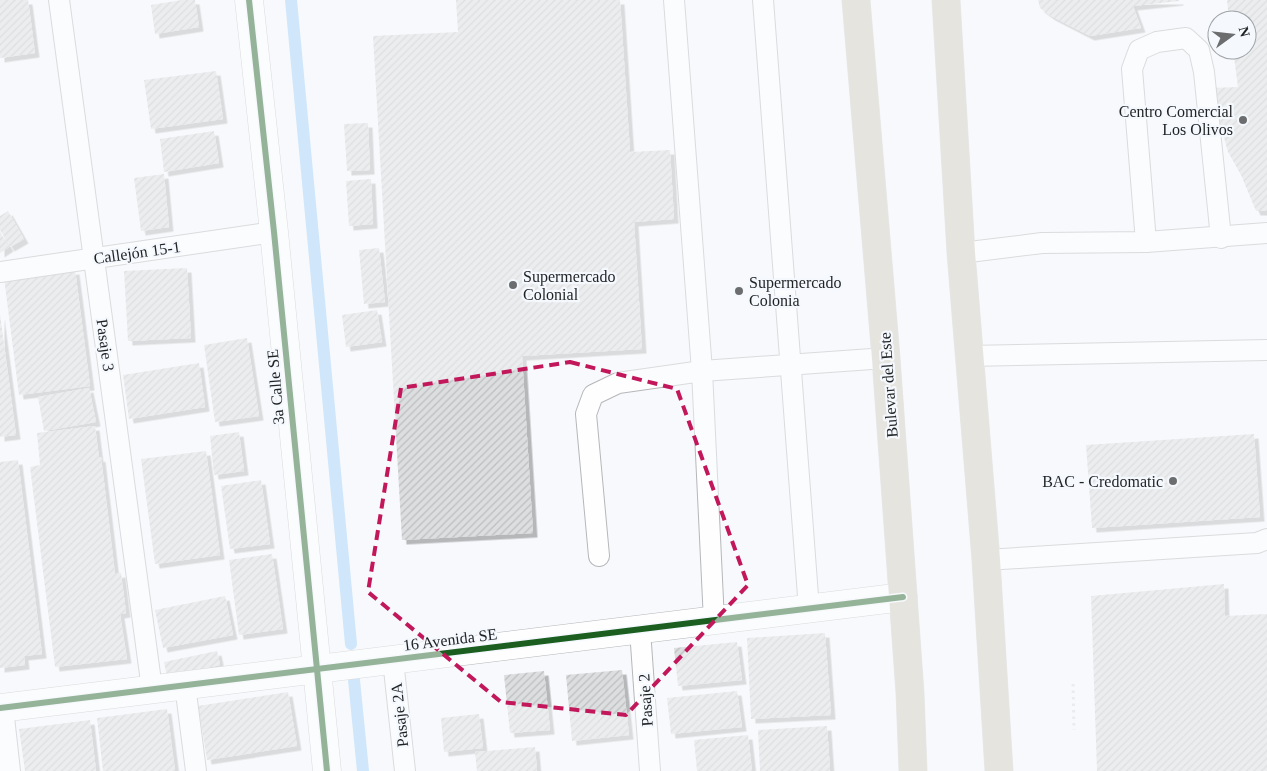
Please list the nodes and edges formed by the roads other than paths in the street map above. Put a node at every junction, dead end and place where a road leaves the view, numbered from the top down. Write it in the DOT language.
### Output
graph roads {
  1 [pos="60,0"];
  2 [pos="249,0"];
  3 [pos="674,0"];
  4 [pos="763,0"];
  5 [pos="856,0"];
  6 [pos="946,0"];
  7 [pos="274,232"];
  8 [pos="1267,233"];
  9 [pos="1221,238"];
  10 [pos="1146,242"];
  11 [pos="961,254"];
  12 [pos="94,259"];
  13 [pos="0,272"];
  14 [pos="1267,350"];
  15 [pos="968,356"];
  16 [pos="886,358"];
  17 [pos="790,364"];
  18 [pos="702,371"];
  19 [pos="1267,539"];
  20 [pos="599,556"];
  21 [pos="986,560"];
  22 [pos="903,597"];
  23 [pos="810,609"];
  24 [pos="714,620"];
  25 [pos="640,630"];
  26 [pos="393,660"];
  27 [pos="316,670"];
  28 [pos="185,685"];
  29 [pos="152,689"];
  30 [pos="1,708"];
  31 [pos="10,771"];
  32 [pos="196,771"];
  33 [pos="327,771"];
  34 [pos="405,771"];
  35 [pos="650,771"];
  36 [pos="913,771"];
  37 [pos="999,771"];
  1 -- 12 [label="lane, Pasaje 3"];
  2 -- 7 [label="street, 3a Calle SE"];
  3 -- 18 [label="lane"];
  4 -- 17 [label="lane"];
  5 -- 16 [label="highway, Bulevar del Este"];
  6 -- 11 [label="highway"];
  7 -- 12 [label="lane, Callejón 15-1"];
  7 -- 27 [label="street, 3a Calle SE"];
  8 -- 9 [label="lane"];
  9 -- 10 [label="lane"];
  9 -- 10 [label="lane"];
  10 -- 11 [label="lane"];
  11 -- 15 [label="highway"];
  12 -- 13 [label="lane, Callejón 15-1"];
  12 -- 29 [label="lane, Pasaje 3"];
  14 -- 15 [label="lane"];
  15 -- 21 [label="highway"];
  16 -- 17 [label="lane"];
  16 -- 22 [label="highway, Bulevar del Este"];
  17 -- 18 [label="lane"];
  17 -- 23 [label="lane"];
  18 -- 20 [label="lane"];
  18 -- 24 [label="lane"];
  19 -- 21 [label="lane"];
  21 -- 37 [label="highway"];
  22 -- 23 [label="street, 16 Avenida SE"];
  22 -- 36 [label="highway, Bulevar del Este"];
  23 -- 24 [label="street, 16 Avenida SE"];
  24 -- 25 [label="street, 16 Avenida SE"];
  25 -- 26 [label="street, 16 Avenida SE"];
  25 -- 35 [label="lane, Pasaje 2"];
  26 -- 27 [label="street, 16 Avenida SE"];
  26 -- 34 [label="lane, Pasaje 2A"];
  27 -- 28 [label="street, 16 Avenida SE"];
  27 -- 33 [label="street, 3a Calle SE"];
  28 -- 29 [label="street, 16 Avenida SE"];
  28 -- 32 [label="lane"];
  29 -- 30 [label="street, 16 Avenida SE"];
  30 -- 31 [label="lane"];
}
